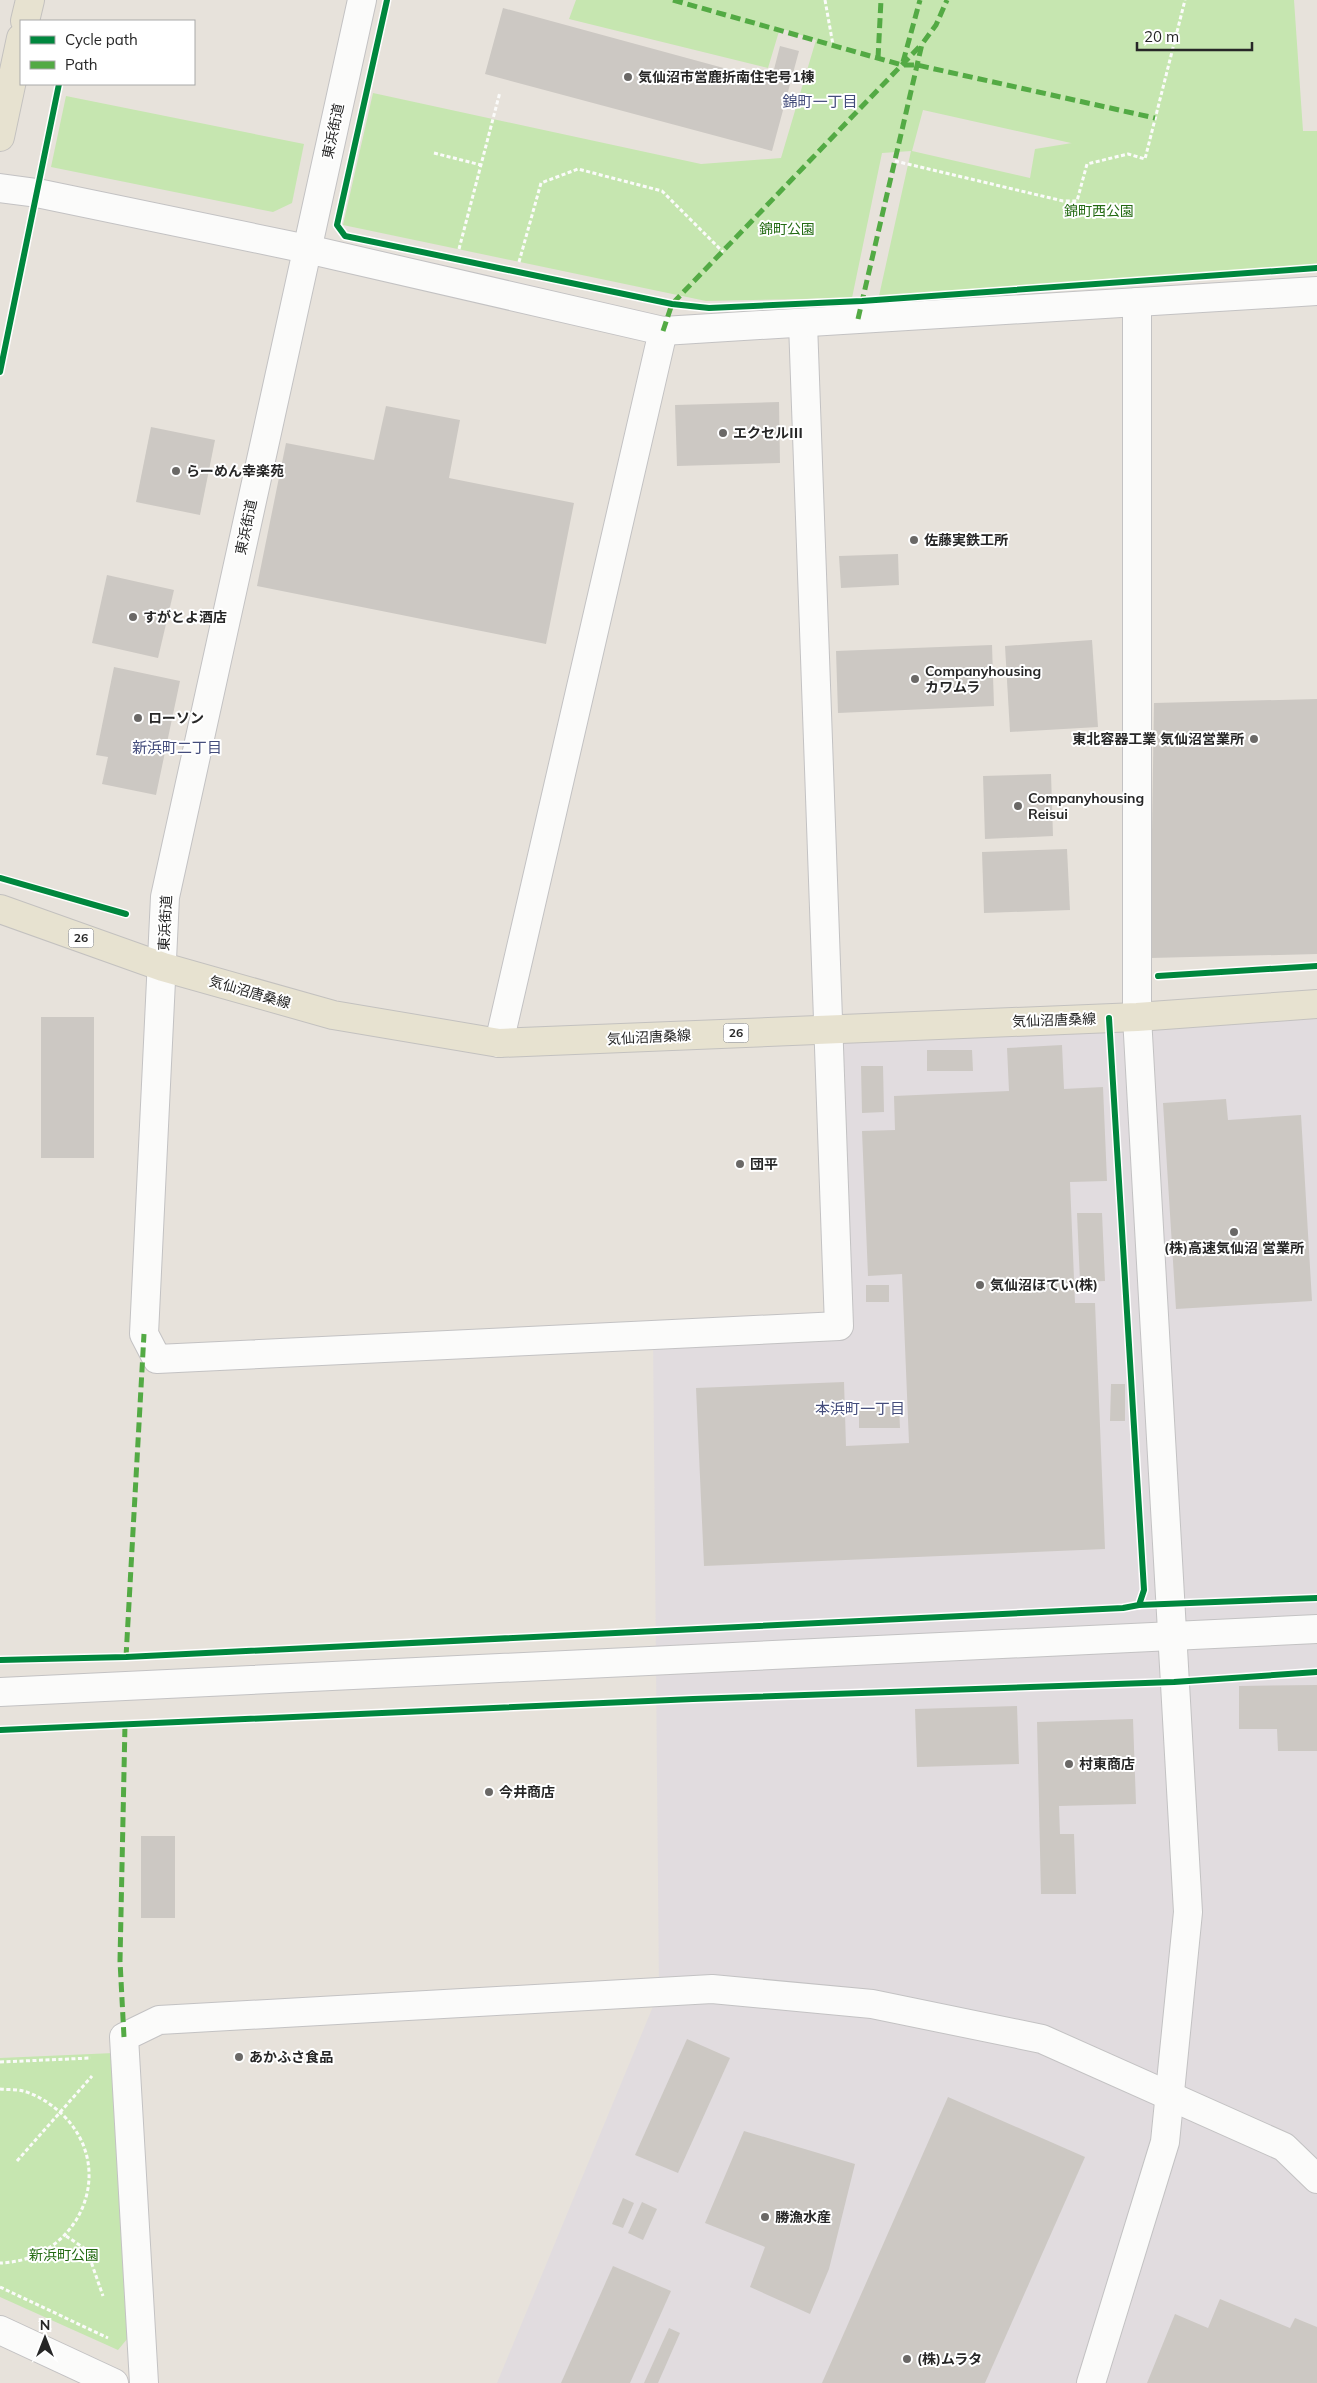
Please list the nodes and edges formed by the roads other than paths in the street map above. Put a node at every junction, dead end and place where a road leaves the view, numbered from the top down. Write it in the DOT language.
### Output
graph roads {
  1 [pos="30,0"];
  2 [pos="362,0"];
  3 [pos="25,20"];
  4 [pos="20,43"];
  5 [pos="0,137"];
  6 [pos="0,188"];
  7 [pos="307,249"];
  8 [pos="1317,291"];
  9 [pos="1137,302"];
  10 [pos="803,322"];
  11 [pos="663,332"];
  12 [pos="0,909"];
  13 [pos="163,967"];
  14 [pos="1317,1004"];
  15 [pos="1137,1016"];
  16 [pos="828,1029"];
  17 [pos="499,1043"];
  18 [pos="1317,1629"];
  19 [pos="1172,1636"];
  20 [pos="0,1692"];
  21 [pos="1170,2096"];
  22 [pos="1317,2179"];
  23 [pos="0,2330"];
  24 [pos="114,2383"];
  25 [pos="144,2383"];
  26 [pos="1091,2383"];
  1 -- 3 [label="main road"];
  2 -- 7 [label="street, 東浜街道"];
  4 -- 5 [label="main road"];
  6 -- 7 [label="street"];
  7 -- 11 [label="street"];
  7 -- 13 [label="street, 東浜街道"];
  8 -- 9 [label="street"];
  9 -- 10 [label="street"];
  9 -- 15 [label="street"];
  10 -- 11 [label="street"];
  10 -- 16 [label="street"];
  11 -- 17 [label="street"];
  12 -- 13 [label="main road, 気仙沼唐桑線 / 26"];
  13 -- 16 [label="street, 東浜街道"];
  13 -- 17 [label="main road, 気仙沼唐桑線 / 26"];
  14 -- 15 [label="main road, 気仙沼唐桑線 / 26"];
  15 -- 16 [label="main road, 気仙沼唐桑線 / 26"];
  15 -- 19 [label="street"];
  16 -- 17 [label="main road, 気仙沼唐桑線 / 26"];
  18 -- 19 [label="street"];
  19 -- 20 [label="street"];
  19 -- 21 [label="street"];
  21 -- 22 [label="street"];
  21 -- 25 [label="street"];
  21 -- 26 [label="street"];
  23 -- 24 [label="street"];
}
